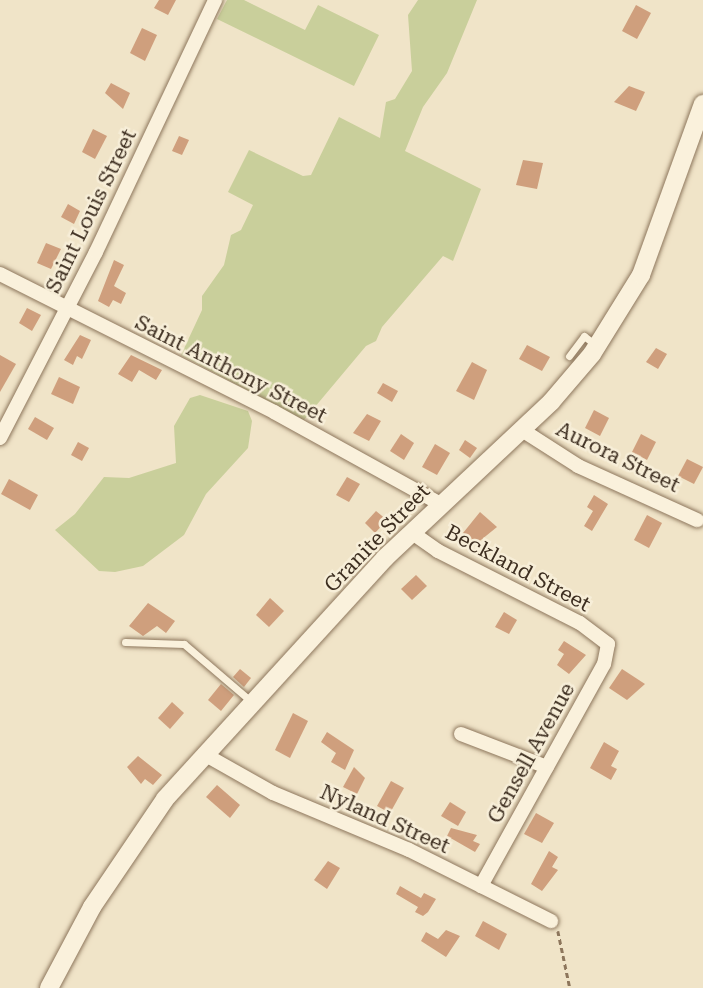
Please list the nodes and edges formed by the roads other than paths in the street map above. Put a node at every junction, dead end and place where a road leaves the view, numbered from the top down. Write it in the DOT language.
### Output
graph roads {
  1 [pos="215,0"];
  2 [pos="703,104"];
  3 [pos="0,274"];
  4 [pos="66,309"];
  5 [pos="598,346"];
  6 [pos="569,356"];
  7 [pos="522,430"];
  8 [pos="1,434"];
  9 [pos="441,504"];
  10 [pos="697,520"];
  11 [pos="411,532"];
  12 [pos="604,640"];
  13 [pos="125,642"];
  14 [pos="253,703"];
  15 [pos="460,734"];
  16 [pos="204,754"];
  17 [pos="547,767"];
  18 [pos="481,886"];
  19 [pos="551,921"];
  20 [pos="49,988"];
  1 -- 4 [label="street, Saint Louis Street"];
  2 -- 5 [label="street, Granite Street"];
  3 -- 4 [label="street, Saint Anthony Street"];
  4 -- 8 [label="street, Saint Louis Street"];
  4 -- 9 [label="street, Saint Anthony Street"];
  5 -- 6 [label="lane"];
  5 -- 7 [label="street, Granite Street"];
  7 -- 9 [label="street, Granite Street"];
  7 -- 10 [label="street, Aurora Street"];
  9 -- 11 [label="street, Granite Street"];
  11 -- 12 [label="street, Beckland Street"];
  11 -- 14 [label="street, Granite Street"];
  12 -- 17 [label="street, Gensell Avenue"];
  13 -- 14 [label="lane"];
  14 -- 16 [label="street, Granite Street"];
  15 -- 17 [label="street"];
  16 -- 18 [label="street, Nyland Street"];
  16 -- 20 [label="street, Granite Street"];
  17 -- 18 [label="street, Gensell Avenue"];
  18 -- 19 [label="street, Nyland Street"];
}
